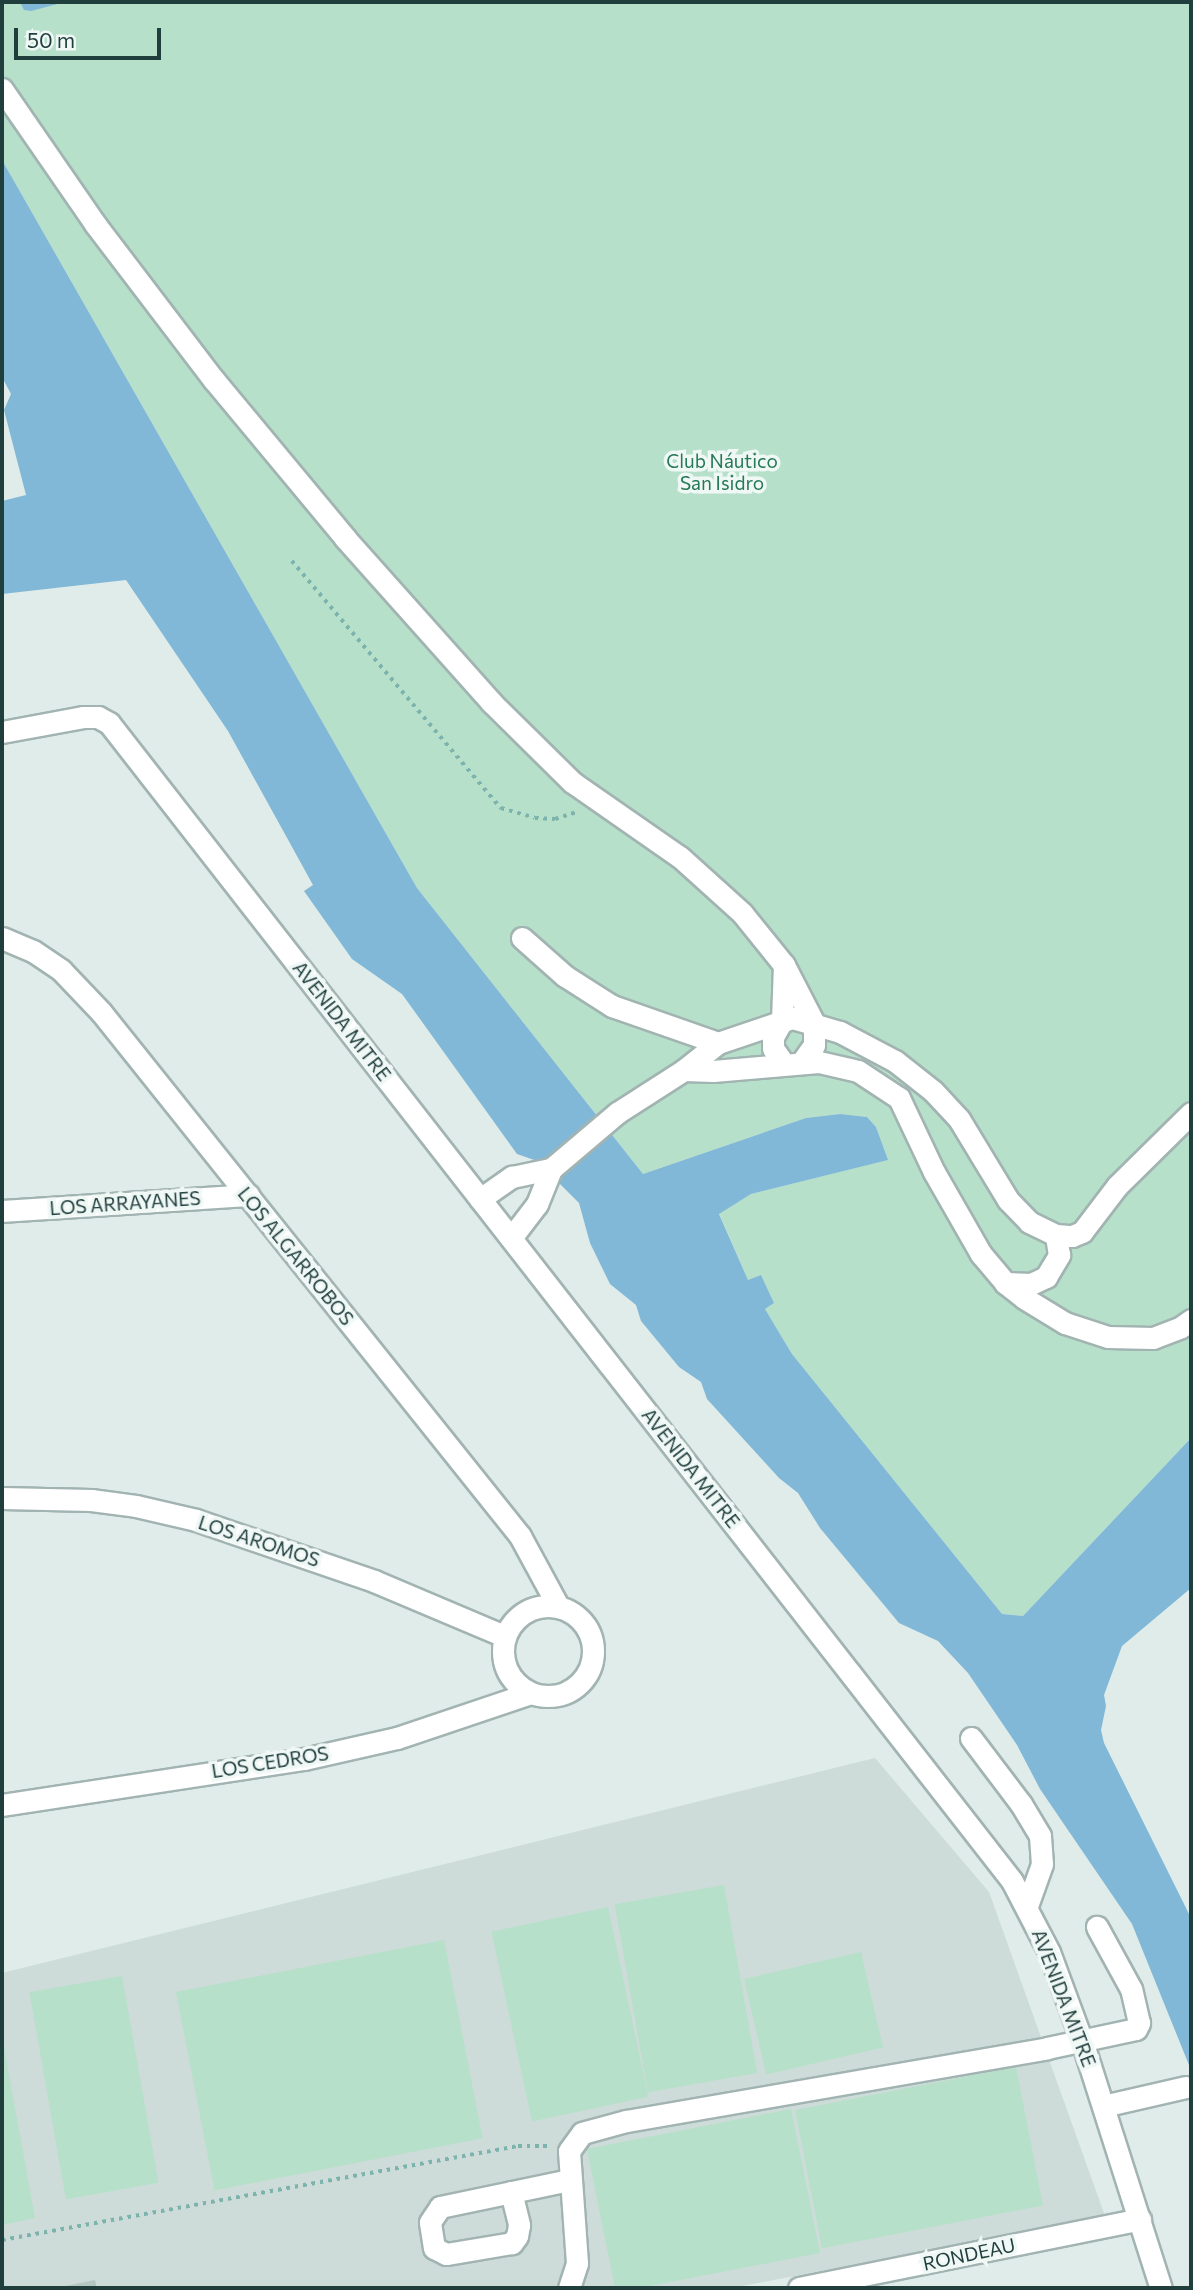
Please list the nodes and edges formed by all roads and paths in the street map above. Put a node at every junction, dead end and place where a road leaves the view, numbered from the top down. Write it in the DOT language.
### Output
graph roads {
  1 [pos="2,89"];
  2 [pos="292,561"];
  3 [pos="2,732"];
  4 [pos="600,802"];
  5 [pos="2,938"];
  6 [pos="523,938"];
  7 [pos="784,965"];
  8 [pos="782,1021"];
  9 [pos="814,1023"];
  10 [pos="718,1043"];
  11 [pos="792,1063"];
  12 [pos="684,1070"];
  13 [pos="1191,1113"];
  14 [pos="554,1167"];
  15 [pos="248,1195"];
  16 [pos="480,1199"];
  17 [pos="2,1211"];
  18 [pos="1056,1236"];
  19 [pos="510,1238"];
  20 [pos="1005,1283"];
  21 [pos="1191,1320"];
  22 [pos="2,1498"];
  23 [pos="558,1606"];
  24 [pos="504,1636"];
  25 [pos="531,1693"];
  26 [pos="971,1738"];
  27 [pos="2,1805"];
  28 [pos="1027,1906"];
  29 [pos="1097,1927"];
  30 [pos="1082,2041"];
  31 [pos="1186,2087"];
  32 [pos="1103,2106"];
  33 [pos="569,2151"];
  34 [pos="569,2180"];
  35 [pos="511,2192"];
  36 [pos="1140,2219"];
  37 [pos="2,2240"];
  38 [pos="569,2288"];
  39 [pos="799,2288"];
  40 [pos="1161,2288"];
  1 -- 4 [label="street"];
  2 -- 4 [label="path"];
  3 -- 16 [label="street, AVENIDA MITRE"];
  4 -- 7 [label="street"];
  5 -- 15 [label="street, LOS ALGARROBOS"];
  6 -- 10 [label="street"];
  7 -- 8 [label="street"];
  7 -- 9 [label="street"];
  8 -- 9 [label="street"];
  8 -- 10 [label="street"];
  8 -- 11 [label="street"];
  9 -- 11 [label="street"];
  9 -- 18 [label="street"];
  10 -- 12 [label="street"];
  11 -- 12 [label="street"];
  11 -- 20 [label="street"];
  12 -- 14 [label="street"];
  13 -- 18 [label="street"];
  14 -- 16 [label="street"];
  14 -- 19 [label="street"];
  15 -- 17 [label="street, LOS ARRAYANES"];
  15 -- 23 [label="street, LOS ALGARROBOS"];
  16 -- 19 [label="street, AVENIDA MITRE"];
  18 -- 20 [label="street"];
  19 -- 28 [label="street, AVENIDA MITRE"];
  20 -- 21 [label="street"];
  22 -- 24 [label="street, LOS AROMOS"];
  23 -- 24 [label="street"];
  23 -- 25 [label="street, LOS CEDROS"];
  24 -- 25 [label="street"];
  25 -- 27 [label="street, LOS CEDROS"];
  26 -- 28 [label="street"];
  28 -- 30 [label="street, AVENIDA MITRE"];
  29 -- 30 [label="street"];
  30 -- 32 [label="street, AVENIDA MITRE"];
  30 -- 33 [label="street"];
  31 -- 32 [label="street"];
  32 -- 36 [label="street, AVENIDA MITRE"];
  33 -- 34 [label="street"];
  33 -- 37 [label="path"];
  34 -- 35 [label="street"];
  34 -- 38 [label="street"];
  36 -- 39 [label="street, RONDEAU"];
  36 -- 40 [label="street, AVENIDA MITRE"];
}
